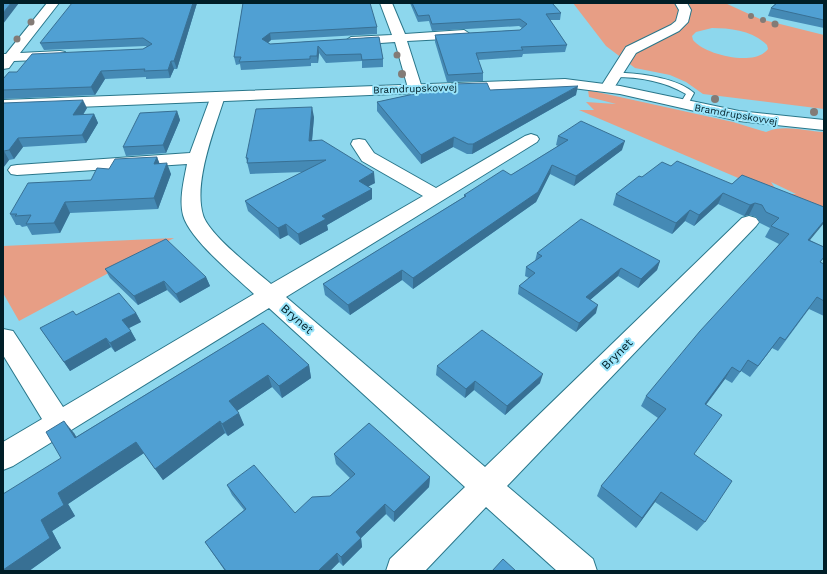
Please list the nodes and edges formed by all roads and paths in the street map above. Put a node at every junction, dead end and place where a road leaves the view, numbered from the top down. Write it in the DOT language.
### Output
graph roads {
  1 [pos="53,3"];
  2 [pos="386,3"];
  3 [pos="681,3"];
  4 [pos="479,33"];
  5 [pos="400,38"];
  6 [pos="339,42"];
  7 [pos="74,55"];
  8 [pos="6,61"];
  9 [pos="611,81"];
  10 [pos="415,88"];
  11 [pos="218,96"];
  12 [pos="3,105"];
  13 [pos="824,126"];
  14 [pos="531,139"];
  15 [pos="359,144"];
  16 [pos="197,158"];
  17 [pos="17,170"];
  18 [pos="437,196"];
  19 [pos="749,222"];
  20 [pos="270,296"];
  21 [pos="6,338"];
  22 [pos="59,423"];
  23 [pos="3,457"];
  24 [pos="485,485"];
  25 [pos="402,571"];
  26 [pos="581,571"];
  1 -- 8 [label="street"];
  2 -- 5 [label="street"];
  3 -- 9 [label="street"];
  4 -- 5 [label="street"];
  5 -- 6 [label="street"];
  5 -- 10 [label="street"];
  7 -- 8 [label="street"];
  9 -- 10 [label="street, Bramdrupskovvej"];
  9 -- 13 [label="street, Bramdrupskovvej"];
  10 -- 11 [label="street, Bramdrupskovvej"];
  11 -- 12 [label="street, Bramdrupskovvej"];
  11 -- 16 [label="street, Brynet"];
  14 -- 18 [label="street, Brynet"];
  15 -- 18 [label="street"];
  16 -- 17 [label="street"];
  16 -- 20 [label="street, Brynet"];
  18 -- 20 [label="street, Brynet"];
  19 -- 24 [label="street, Brynet"];
  20 -- 22 [label="street, Brynet"];
  20 -- 24 [label="street, Brynet"];
  21 -- 22 [label="street"];
  22 -- 23 [label="street, Brynet"];
  24 -- 25 [label="street, Brynet"];
  24 -- 26 [label="street, Brynet"];
}
